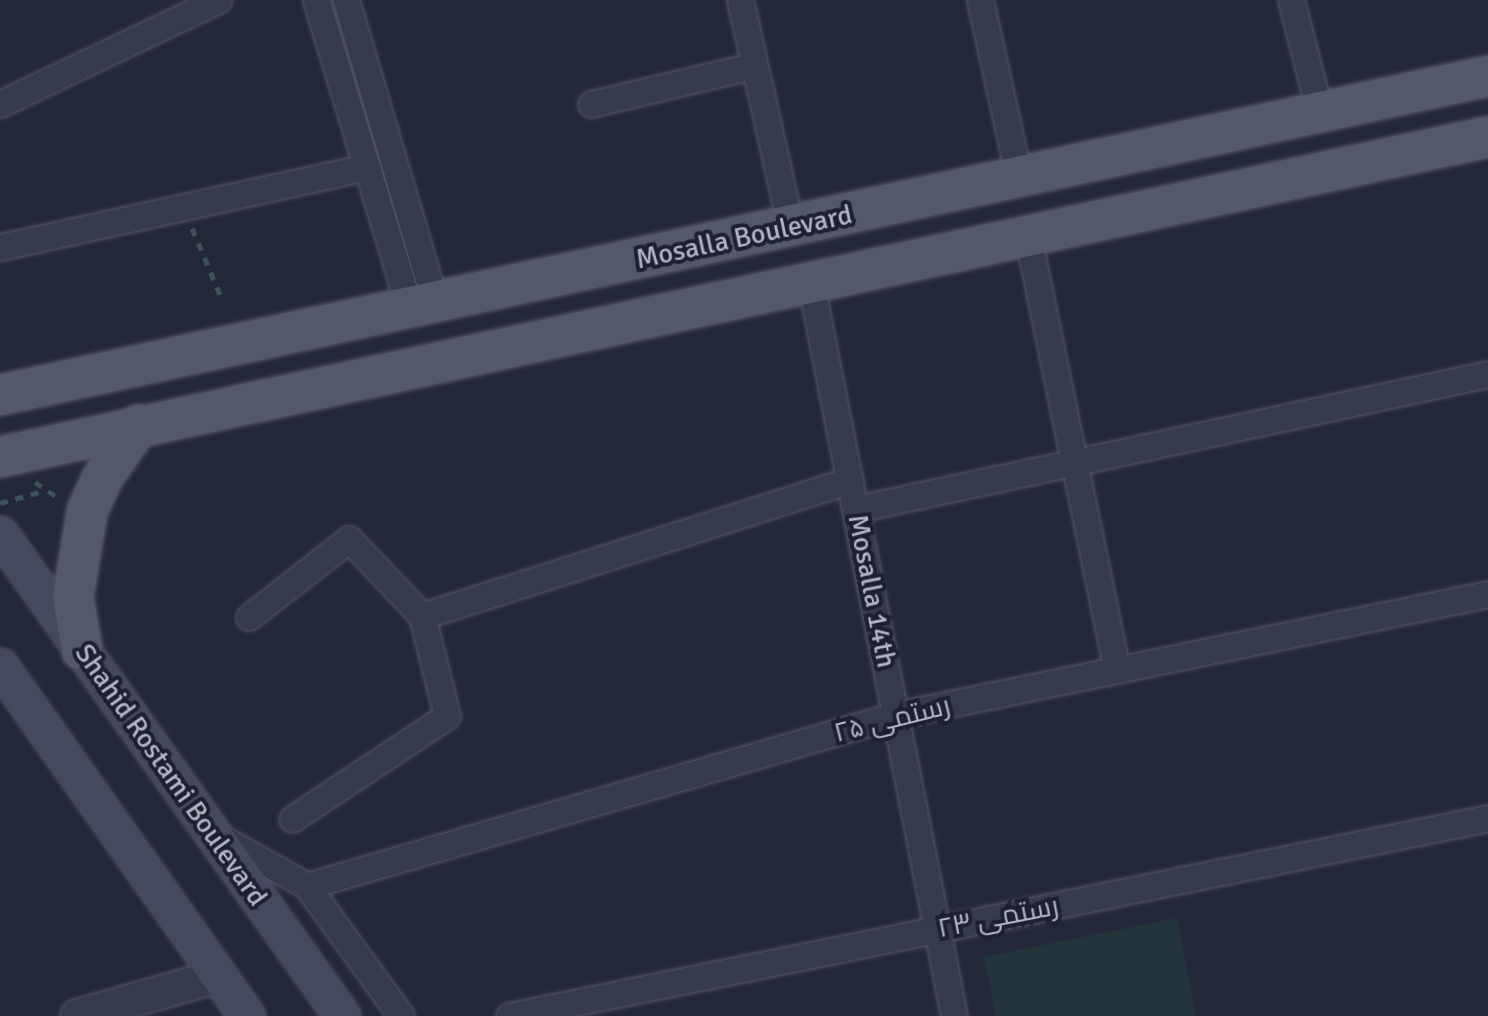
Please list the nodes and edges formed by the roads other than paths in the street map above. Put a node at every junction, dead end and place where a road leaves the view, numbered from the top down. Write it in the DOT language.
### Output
graph roads {
  1 [pos="218,0"];
  2 [pos="316,0"];
  3 [pos="346,0"];
  4 [pos="740,0"];
  5 [pos="980,0"];
  6 [pos="1292,0"];
  7 [pos="752,66"];
  8 [pos="1488,76"];
  9 [pos="0,104"];
  10 [pos="591,104"];
  11 [pos="1318,109"];
  12 [pos="1488,137"];
  13 [pos="367,167"];
  14 [pos="1019,177"];
  15 [pos="792,228"];
  16 [pos="1028,237"];
  17 [pos="0,248"];
  18 [pos="811,284"];
  19 [pos="423,306"];
  20 [pos="455,358"];
  21 [pos="0,371"];
  22 [pos="1488,374"];
  23 [pos="59,386"];
  24 [pos="0,395"];
  25 [pos="139,425"];
  26 [pos="0,457"];
  27 [pos="1078,464"];
  28 [pos="850,480"];
  29 [pos="856,509"];
  30 [pos="0,534"];
  31 [pos="1488,594"];
  32 [pos="422,616"];
  33 [pos="249,617"];
  34 [pos="82,650"];
  35 [pos="0,666"];
  36 [pos="1117,670"];
  37 [pos="896,715"];
  38 [pos="1488,818"];
  39 [pos="292,819"];
  40 [pos="210,832"];
  41 [pos="307,886"];
  42 [pos="937,930"];
  43 [pos="218,976"];
  44 [pos="77,1016"];
  45 [pos="247,1016"];
  46 [pos="342,1016"];
  47 [pos="400,1016"];
  48 [pos="509,1016"];
  49 [pos="954,1016"];
  1 -- 9 [label="street"];
  2 -- 13 [label="street"];
  3 -- 19 [label="street"];
  4 -- 7 [label="street"];
  5 -- 14 [label="street"];
  6 -- 11 [label="street"];
  7 -- 10 [label="street"];
  7 -- 15 [label="street"];
  8 -- 11 [label="main road, Mosalla Boulevard"];
  11 -- 14 [label="main road, Mosalla Boulevard"];
  12 -- 16 [label="main road"];
  13 -- 17 [label="street"];
  13 -- 19 [label="street"];
  14 -- 15 [label="main road, Mosalla Boulevard"];
  15 -- 19 [label="main road, Mosalla Boulevard"];
  16 -- 18 [label="main road"];
  16 -- 27 [label="street"];
  18 -- 20 [label="main road"];
  18 -- 28 [label="street, Mosalla 14th"];
  19 -- 20 [label="main road"];
  19 -- 23 [label="main road, Mosalla Boulevard"];
  20 -- 25 [label="main road"];
  21 -- 23 [label="main road"];
  22 -- 27 [label="street"];
  23 -- 24 [label="main road, Mosalla Boulevard"];
  25 -- 26 [label="main road"];
  25 -- 34 [label="main road"];
  27 -- 29 [label="street"];
  27 -- 36 [label="street"];
  28 -- 29 [label="street, Mosalla 14th"];
  28 -- 32 [label="street"];
  29 -- 37 [label="street, Mosalla 14th"];
  30 -- 34 [label="main road, Shahid Rostami Boulevard"];
  31 -- 36 [label="street, رستمی ۲۵"];
  32 -- 33 [label="street"];
  32 -- 39 [label="street"];
  34 -- 40 [label="main road, Shahid Rostami Boulevard"];
  35 -- 43 [label="main road"];
  36 -- 37 [label="street, رستمی ۲۵"];
  37 -- 41 [label="street, رستمی ۲۵"];
  37 -- 42 [label="street, Mosalla 14th"];
  38 -- 42 [label="street, رستمی ۲۳"];
  40 -- 41 [label="street"];
  40 -- 46 [label="main road, Shahid Rostami Boulevard"];
  41 -- 47 [label="street"];
  42 -- 48 [label="street, رستمی ۲۳"];
  42 -- 49 [label="street, Mosalla 14th"];
  43 -- 44 [label="street"];
  43 -- 45 [label="main road"];
}
